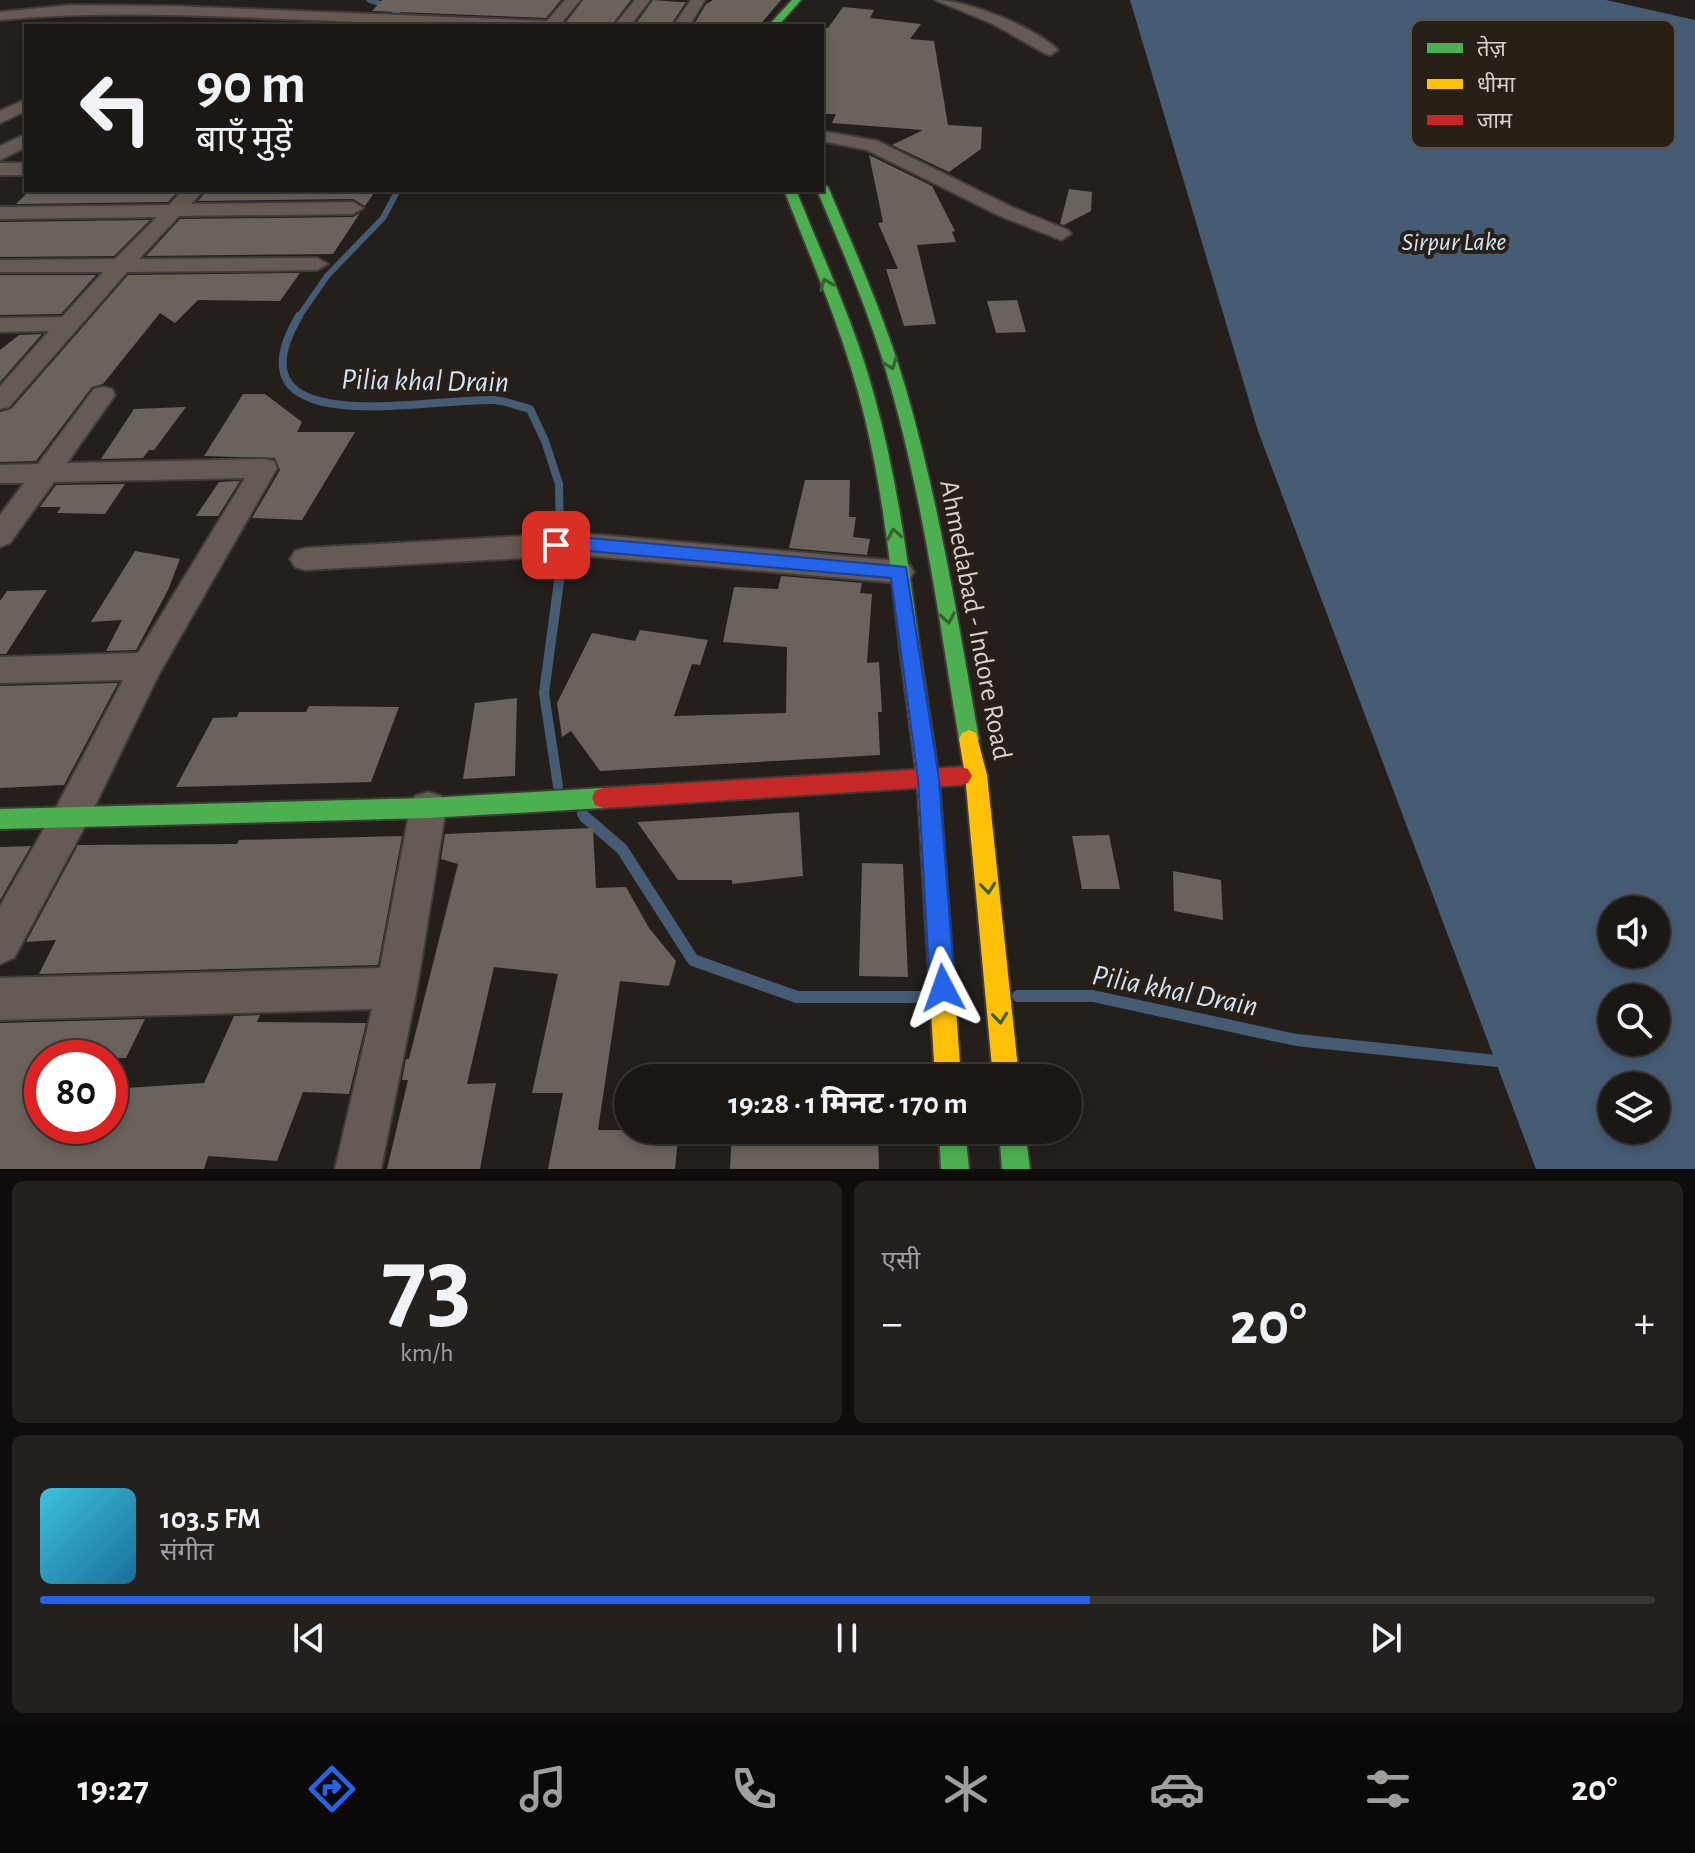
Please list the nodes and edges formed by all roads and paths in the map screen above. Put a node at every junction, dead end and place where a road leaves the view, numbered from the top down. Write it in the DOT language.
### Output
graph roads {
  1 [pos="573,0"];
  2 [pos="643,0"];
  3 [pos="698,0"];
  4 [pos="797,0"];
  5 [pos="819,0"];
  6 [pos="942,0"];
  7 [pos="267,13"];
  8 [pos="0,16"];
  9 [pos="275,24"];
  10 [pos="509,24"];
  11 [pos="551,24"];
  12 [pos="624,24"];
  13 [pos="682,24"];
  14 [pos="775,24"];
  15 [pos="799,24"];
  16 [pos="1050,50"];
  17 [pos="24,105"];
  18 [pos="0,118"];
  19 [pos="824,136"];
  20 [pos="24,140"];
  21 [pos="0,154"];
  22 [pos="0,169"];
  23 [pos="24,169"];
  24 [pos="192,192"];
  25 [pos="791,192"];
  26 [pos="824,192"];
  27 [pos="353,208"];
  28 [pos="174,211"];
  29 [pos="0,213"];
  30 [pos="1061,234"];
  31 [pos="122,264"];
  32 [pos="317,264"];
  33 [pos="0,266"];
  34 [pos="70,324"];
  35 [pos="0,325"];
  36 [pos="103,395"];
  37 [pos="2,397"];
  38 [pos="46,473"];
  39 [pos="0,474"];
  40 [pos="0,536"];
  41 [pos="305,559"];
  42 [pos="899,572"];
  43 [pos="147,666"];
  44 [pos="0,670"];
  45 [pos="976,775"];
  46 [pos="928,779"];
  47 [pos="428,808"];
  48 [pos="71,816"];
  49 [pos="0,819"];
  50 [pos="0,944"];
  51 [pos="397,988"];
  52 [pos="0,999"];
  53 [pos="947,1064"];
  54 [pos="1005,1064"];
  55 [pos="953,1144"];
  56 [pos="1013,1144"];
  57 [pos="358,1169"];
  58 [pos="955,1169"];
  59 [pos="1016,1169"];
  1 -- 11 [label="street"];
  2 -- 12 [label="street"];
  3 -- 13 [label="street"];
  4 -- 14 [label="main road"];
  5 -- 15 [label="main road"];
  6 -- 16 [label="street"];
  7 -- 8 [label="street"];
  7 -- 9 [label="street"];
  7 -- 10 [label="street"];
  17 -- 18 [label="street"];
  19 -- 30 [label="street"];
  20 -- 21 [label="street"];
  22 -- 23 [label="street"];
  24 -- 28 [label="street"];
  42 -- 25 [label="main road, one-way"];
  26 -- 45 [label="main road, Ahmedabad - Indore Road, one-way"];
  27 -- 28 [label="street"];
  28 -- 29 [label="street"];
  28 -- 31 [label="street"];
  31 -- 32 [label="street"];
  31 -- 33 [label="street"];
  31 -- 34 [label="street"];
  34 -- 35 [label="street"];
  34 -- 37 [label="street"];
  36 -- 38 [label="street"];
  38 -- 39 [label="street"];
  38 -- 40 [label="street"];
  38 -- 43 [label="street"];
  41 -- 42 [label="street"];
  42 -- 46 [label="main road"];
  43 -- 44 [label="street"];
  43 -- 48 [label="street"];
  45 -- 46 [label="main road"];
  45 -- 54 [label="main road, Ahmedabad - Indore Road, one-way"];
  46 -- 47 [label="main road"];
  46 -- 53 [label="main road"];
  47 -- 48 [label="main road"];
  47 -- 51 [label="street"];
  48 -- 49 [label="main road"];
  48 -- 50 [label="street"];
  51 -- 52 [label="street"];
  51 -- 57 [label="street"];
  55 -- 58 [label="main road"];
  56 -- 59 [label="main road"];
}
